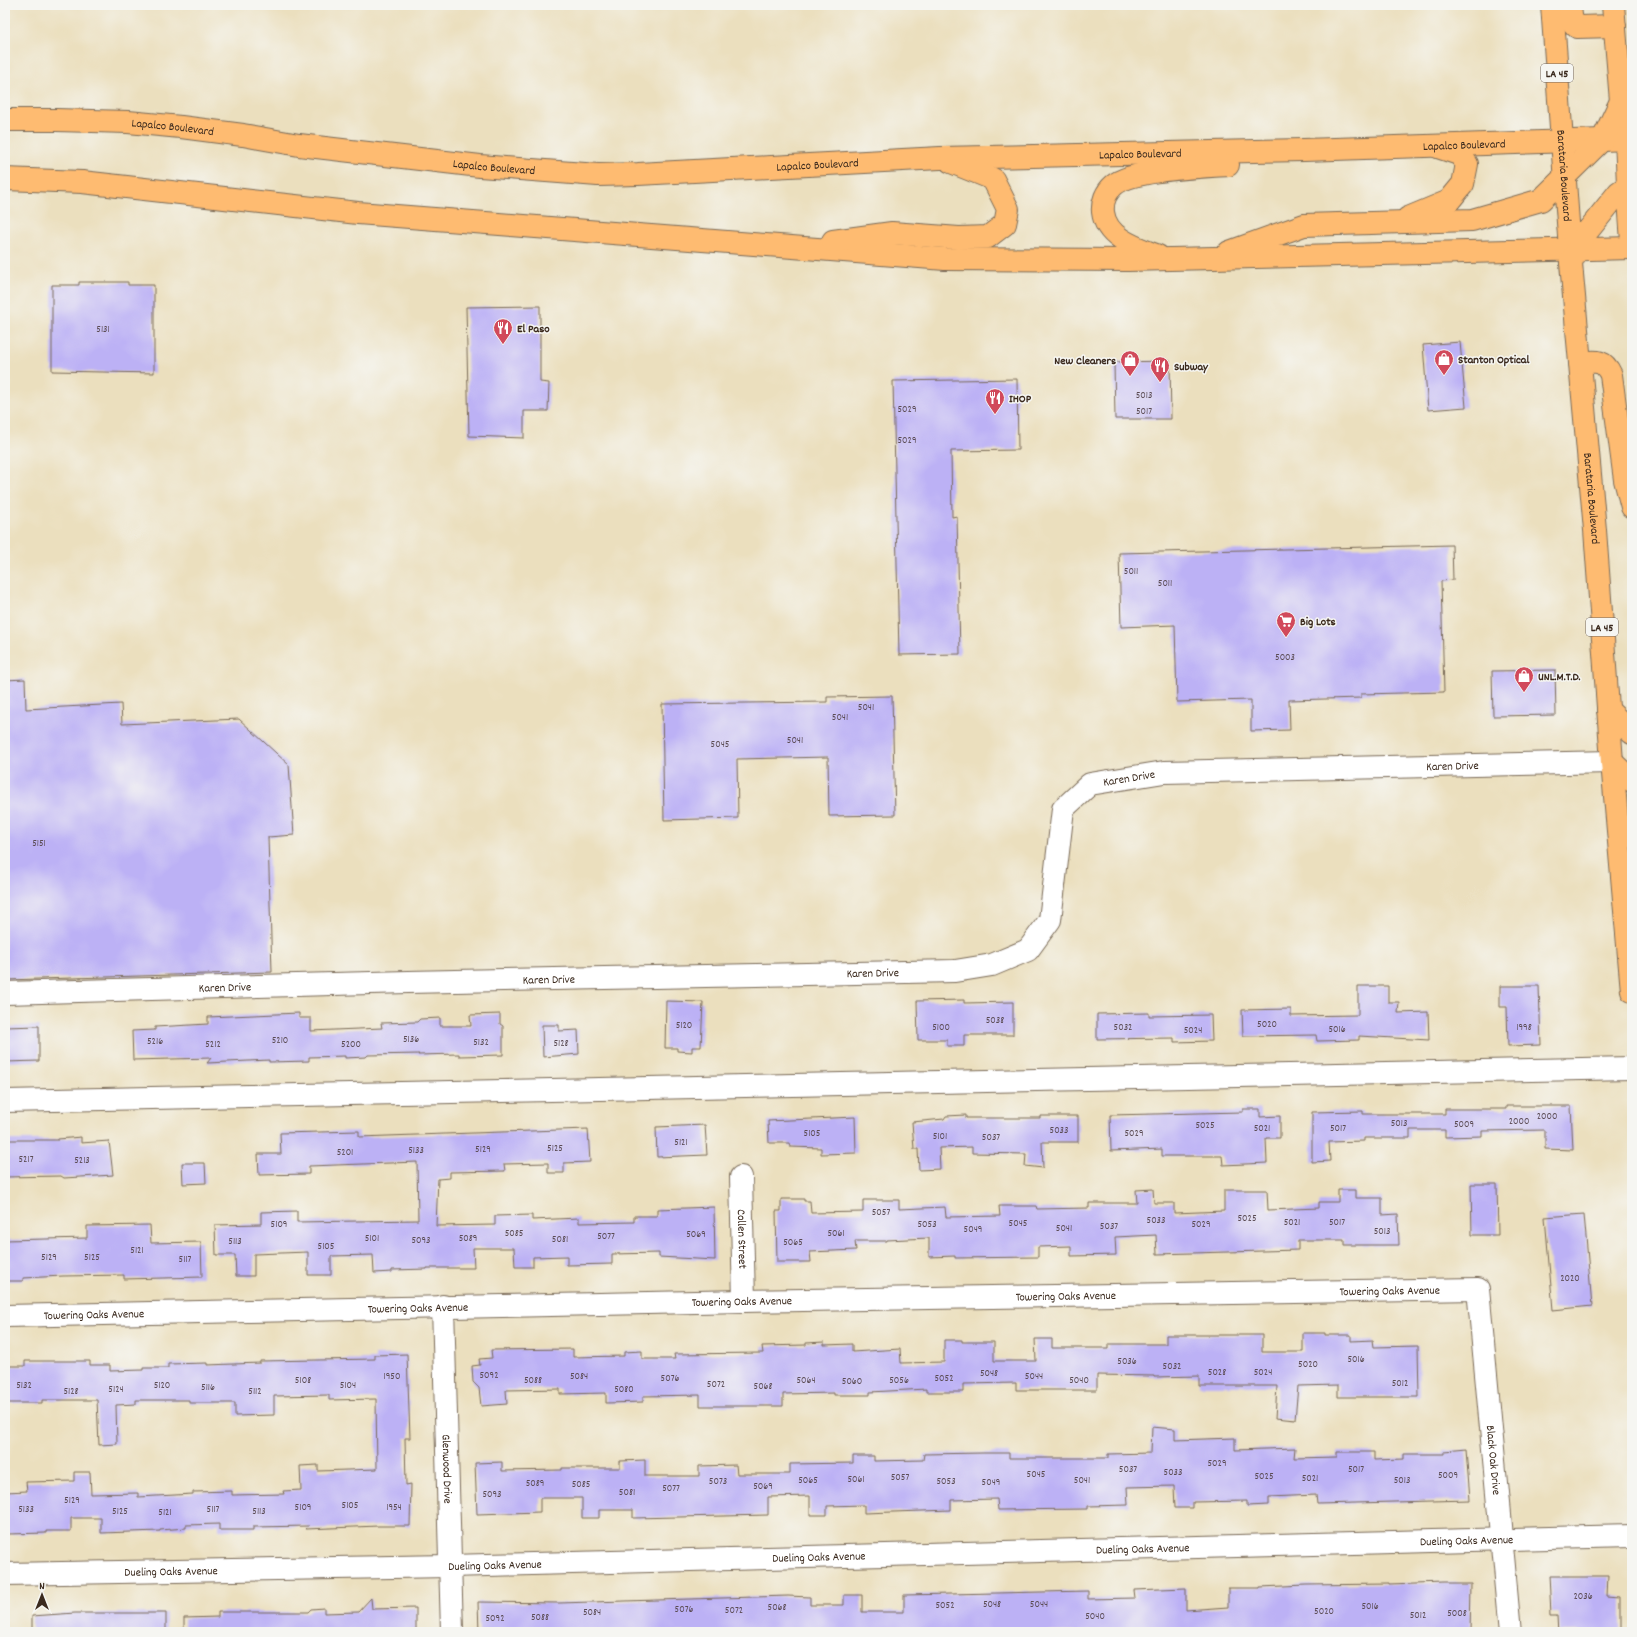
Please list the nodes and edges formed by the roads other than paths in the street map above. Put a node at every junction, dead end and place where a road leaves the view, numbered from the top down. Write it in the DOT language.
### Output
graph roads {
  1 [pos="1552,5"];
  2 [pos="1570,5"];
  3 [pos="1614,15"];
  4 [pos="1617,49"];
  5 [pos="1632,75"];
  6 [pos="1621,101"];
  7 [pos="5,120"];
  8 [pos="1603,139"];
  9 [pos="1629,139"];
  10 [pos="1561,141"];
  11 [pos="1435,146"];
  12 [pos="1304,150"];
  13 [pos="940,158"];
  14 [pos="1564,177"];
  15 [pos="5,179"];
  16 [pos="1630,184"];
  17 [pos="1394,224"];
  18 [pos="1632,242"];
  19 [pos="790,248"];
  20 [pos="1632,248"];
  21 [pos="1573,255"];
  22 [pos="1211,258"];
  23 [pos="1167,259"];
  24 [pos="1580,362"];
  25 [pos="1632,507"];
  26 [pos="1608,710"];
  27 [pos="1632,733"];
  28 [pos="1612,762"];
  29 [pos="1632,781"];
  30 [pos="1632,991"];
  31 [pos="5,993"];
  32 [pos="1632,1068"];
  33 [pos="5,1101"];
  34 [pos="741,1178"];
  35 [pos="1478,1289"];
  36 [pos="744,1300"];
  37 [pos="443,1306"];
  38 [pos="5,1316"];
  39 [pos="1632,1536"];
  40 [pos="1501,1539"];
  41 [pos="450,1566"];
  42 [pos="5,1574"];
  43 [pos="452,1632"];
  44 [pos="1510,1632"];
  1 -- 10 [label="main road, Barataria Boulevard / LA 45"];
  2 -- 3 [label="main road"];
  3 -- 4 [label="main road"];
  4 -- 5 [label="main road"];
  4 -- 6 [label="main road"];
  6 -- 8 [label="main road"];
  6 -- 9 [label="main road"];
  7 -- 13 [label="main road, Lapalco Boulevard"];
  8 -- 9 [label="main road, Lapalco Boulevard"];
  8 -- 10 [label="main road, Lapalco Boulevard"];
  8 -- 14 [label="main road"];
  9 -- 16 [label="main road"];
  10 -- 11 [label="main road, Lapalco Boulevard"];
  10 -- 14 [label="main road, Barataria Boulevard / LA 45"];
  11 -- 12 [label="main road, Lapalco Boulevard"];
  11 -- 17 [label="main road"];
  12 -- 13 [label="main road, Lapalco Boulevard"];
  12 -- 23 [label="main road"];
  13 -- 19 [label="main road"];
  14 -- 17 [label="main road"];
  14 -- 21 [label="main road, Barataria Boulevard / LA 45"];
  15 -- 19 [label="main road"];
  16 -- 18 [label="main road"];
  16 -- 21 [label="main road"];
  17 -- 22 [label="main road"];
  19 -- 23 [label="main road"];
  20 -- 21 [label="main road"];
  21 -- 22 [label="main road"];
  21 -- 24 [label="main road, Barataria Boulevard / LA 45"];
  22 -- 23 [label="main road"];
  24 -- 25 [label="main road"];
  24 -- 26 [label="main road, Barataria Boulevard / LA 45"];
  26 -- 27 [label="main road"];
  26 -- 28 [label="main road, Barataria Boulevard / LA 45"];
  28 -- 29 [label="main road"];
  28 -- 30 [label="main road, Barataria Boulevard / LA 45"];
  28 -- 31 [label="street, Karen Drive"];
  32 -- 33 [label="street"];
  34 -- 36 [label="street, Collen Street"];
  35 -- 36 [label="street, Towering Oaks Avenue"];
  35 -- 40 [label="street, Black Oak Drive"];
  36 -- 37 [label="street, Towering Oaks Avenue"];
  37 -- 38 [label="street, Towering Oaks Avenue"];
  37 -- 41 [label="street, Glenwood Drive"];
  39 -- 40 [label="street, Dueling Oaks Avenue"];
  40 -- 41 [label="street, Dueling Oaks Avenue"];
  40 -- 44 [label="street, Black Oak Drive"];
  41 -- 42 [label="street, Dueling Oaks Avenue"];
  41 -- 43 [label="street, Glenwood Drive"];
}
